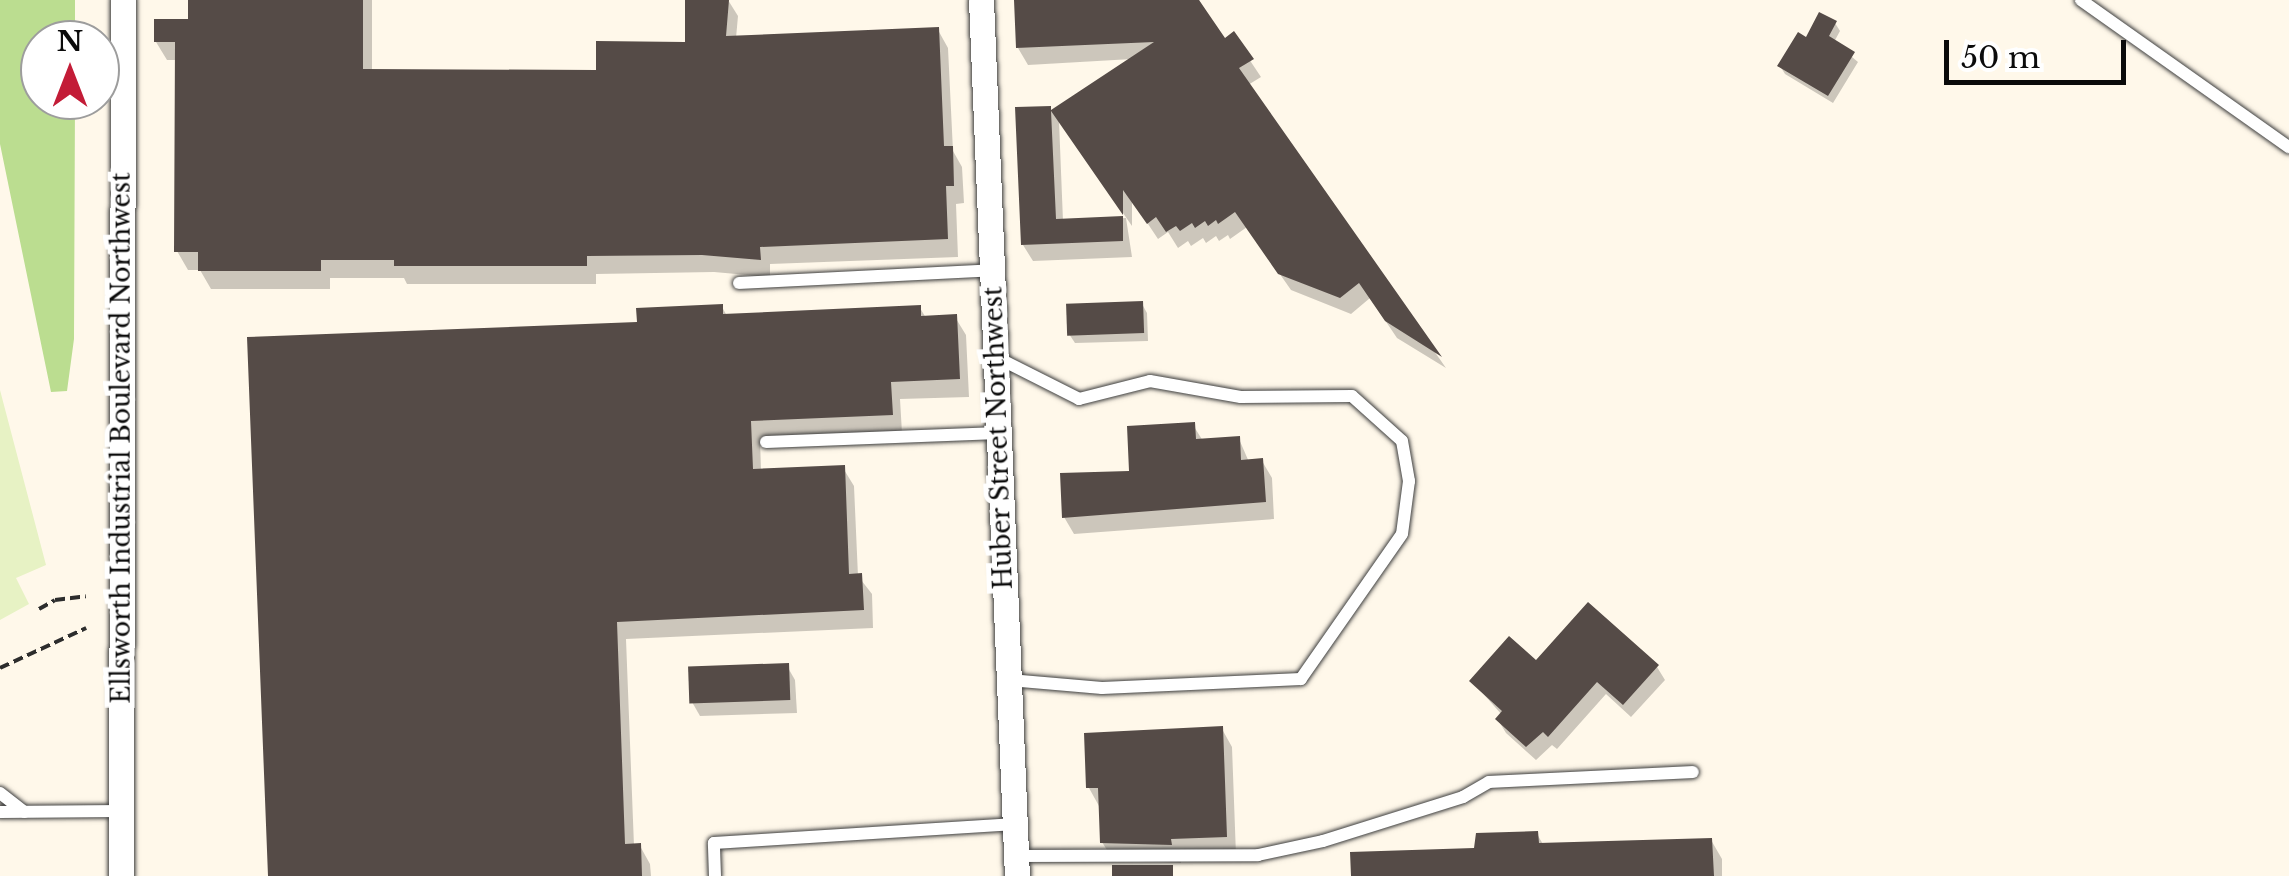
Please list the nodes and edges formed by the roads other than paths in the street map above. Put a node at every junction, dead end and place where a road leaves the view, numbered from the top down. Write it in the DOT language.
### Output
graph roads {
  1 [pos="123,0"];
  2 [pos="981,0"];
  3 [pos="2081,0"];
  4 [pos="2289,148"];
  5 [pos="992,270"];
  6 [pos="739,283"];
  7 [pos="996,357"];
  8 [pos="999,432"];
  9 [pos="766,442"];
  10 [pos="1009,680"];
  11 [pos="1693,772"];
  12 [pos="0,793"];
  13 [pos="121,811"];
  14 [pos="0,812"];
  15 [pos="24,812"];
  16 [pos="1015,824"];
  17 [pos="1017,866"];
  18 [pos="120,876"];
  19 [pos="715,876"];
  1 -- 13 [label="street, Ellsworth Industrial Boulevard Northwest"];
  2 -- 5 [label="street, Huber Street Northwest"];
  3 -- 4 [label="lane"];
  5 -- 6 [label="lane"];
  5 -- 7 [label="street, Huber Street Northwest"];
  7 -- 8 [label="street, Huber Street Northwest"];
  7 -- 10 [label="lane"];
  8 -- 9 [label="lane"];
  8 -- 10 [label="street, Huber Street Northwest"];
  10 -- 16 [label="street, Huber Street Northwest"];
  11 -- 17 [label="lane"];
  12 -- 15 [label="lane"];
  13 -- 15 [label="lane"];
  13 -- 18 [label="street, Ellsworth Industrial Boulevard Northwest"];
  14 -- 15 [label="lane"];
  16 -- 17 [label="street, Huber Street Northwest"];
  16 -- 19 [label="lane"];
}
